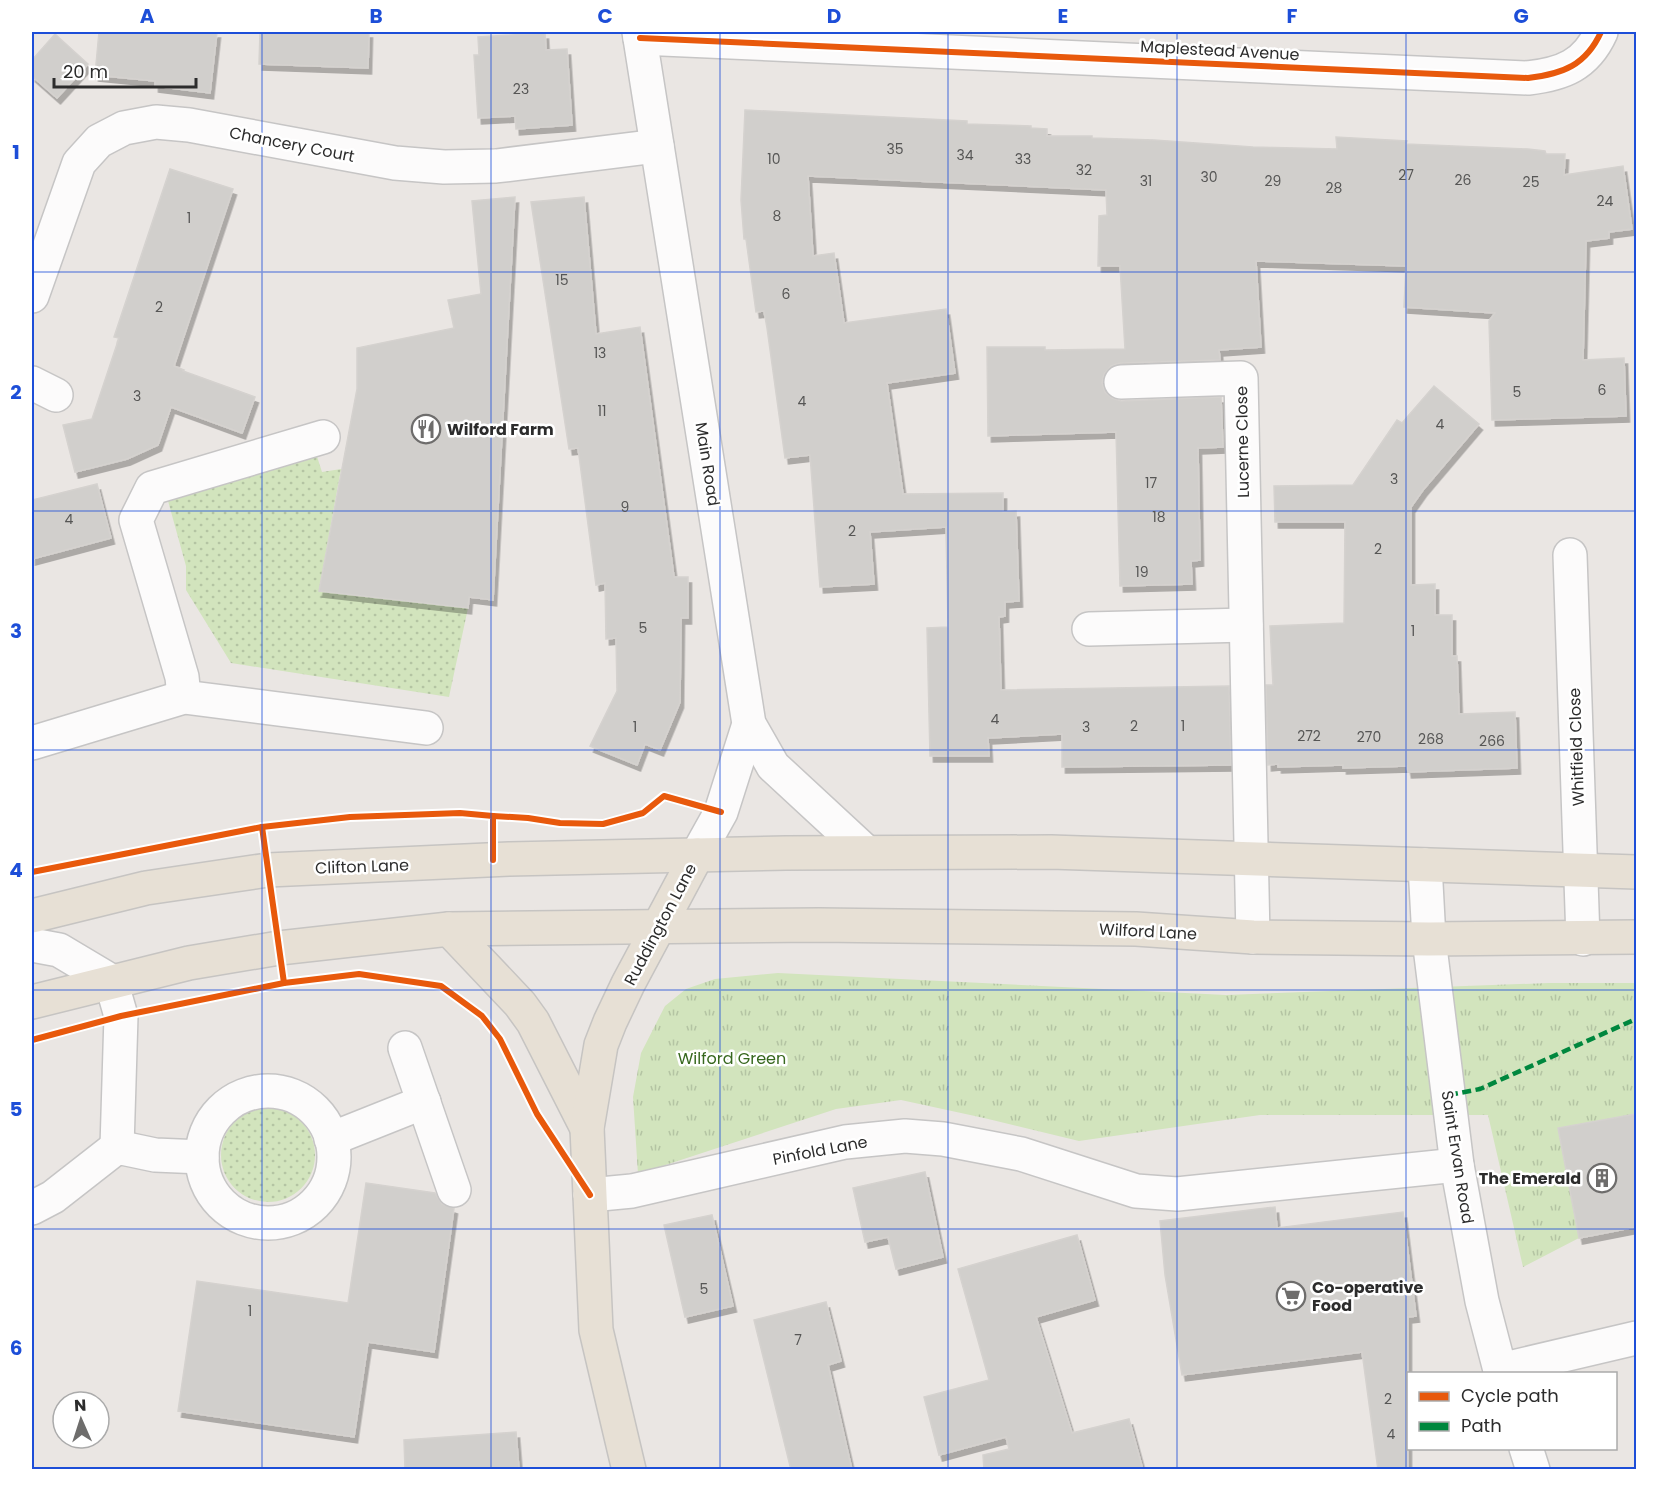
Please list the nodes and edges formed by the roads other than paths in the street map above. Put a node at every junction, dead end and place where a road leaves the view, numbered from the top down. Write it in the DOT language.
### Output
graph roads {
  1 [pos="1601,32"];
  2 [pos="639,35"];
  3 [pos="657,146"];
  4 [pos="32,296"];
  5 [pos="1121,382"];
  6 [pos="323,437"];
  7 [pos="1570,555"];
  8 [pos="1246,625"];
  9 [pos="1089,629"];
  10 [pos="184,697"];
  11 [pos="749,724"];
  12 [pos="426,728"];
  13 [pos="32,743"];
  14 [pos="866,852"];
  15 [pos="697,855"];
  16 [pos="1251,859"];
  17 [pos="1425,865"];
  18 [pos="1581,871"];
  19 [pos="1636,872"];
  20 [pos="32,916"];
  21 [pos="658,927"];
  22 [pos="449,929"];
  23 [pos="1253,937"];
  24 [pos="1636,937"];
  25 [pos="1429,939"];
  26 [pos="1583,939"];
  27 [pos="32,945"];
  28 [pos="111,981"];
  29 [pos="32,1002"];
  30 [pos="405,1048"];
  31 [pos="424,1102"];
  32 [pos="587,1128"];
  33 [pos="331,1139"];
  34 [pos="117,1148"];
  35 [pos="202,1157"];
  36 [pos="1457,1165"];
  37 [pos="454,1190"];
  38 [pos="38,1194"];
  39 [pos="590,1195"];
  40 [pos="1636,1338"];
  41 [pos="1501,1372"];
  42 [pos="1526,1450"];
  43 [pos="629,1470"];
  44 [pos="1533,1470"];
  1 -- 2 [label="street, Maplestead Avenue"];
  2 -- 3 [label="street, Main Road"];
  3 -- 4 [label="street, Chancery Court"];
  3 -- 11 [label="street, Main Road"];
  5 -- 8 [label="street, Lucerne Close"];
  6 -- 10 [label="street"];
  7 -- 18 [label="street, Whitfield Close"];
  8 -- 9 [label="street"];
  8 -- 16 [label="street, Lucerne Close"];
  10 -- 12 [label="street"];
  10 -- 13 [label="street"];
  11 -- 14 [label="street, Main Road"];
  11 -- 15 [label="street, Ruddington Lane"];
  14 -- 15 [label="main road"];
  14 -- 16 [label="main road"];
  15 -- 20 [label="main road, Clifton Lane"];
  15 -- 21 [label="main road, Ruddington Lane"];
  16 -- 17 [label="main road"];
  16 -- 23 [label="street, Lucerne Close"];
  17 -- 18 [label="main road"];
  17 -- 25 [label="street, Saint Ervan Road"];
  18 -- 19 [label="main road"];
  18 -- 26 [label="street, Whitfield Close"];
  21 -- 22 [label="main road"];
  21 -- 23 [label="main road, Wilford Lane"];
  21 -- 32 [label="main road, Ruddington Lane"];
  22 -- 28 [label="main road"];
  22 -- 32 [label="main road, Ruddington Lane"];
  23 -- 25 [label="main road, Wilford Lane"];
  24 -- 26 [label="main road, Wilford Lane"];
  25 -- 26 [label="main road, Wilford Lane"];
  25 -- 36 [label="street, Saint Ervan Road"];
  27 -- 28 [label="street"];
  28 -- 29 [label="main road"];
  28 -- 34 [label="street"];
  30 -- 31 [label="street"];
  31 -- 33 [label="street"];
  31 -- 37 [label="street"];
  32 -- 39 [label="main road, Ruddington Lane"];
  33 -- 35 [label="street"];
  33 -- 35 [label="street"];
  34 -- 35 [label="street"];
  34 -- 38 [label="street"];
  36 -- 39 [label="street, Pinfold Lane"];
  36 -- 41 [label="street, Saint Ervan Road"];
  39 -- 43 [label="main road, Ruddington Lane"];
  40 -- 41 [label="street"];
  42 -- 44 [label="street"];
}
